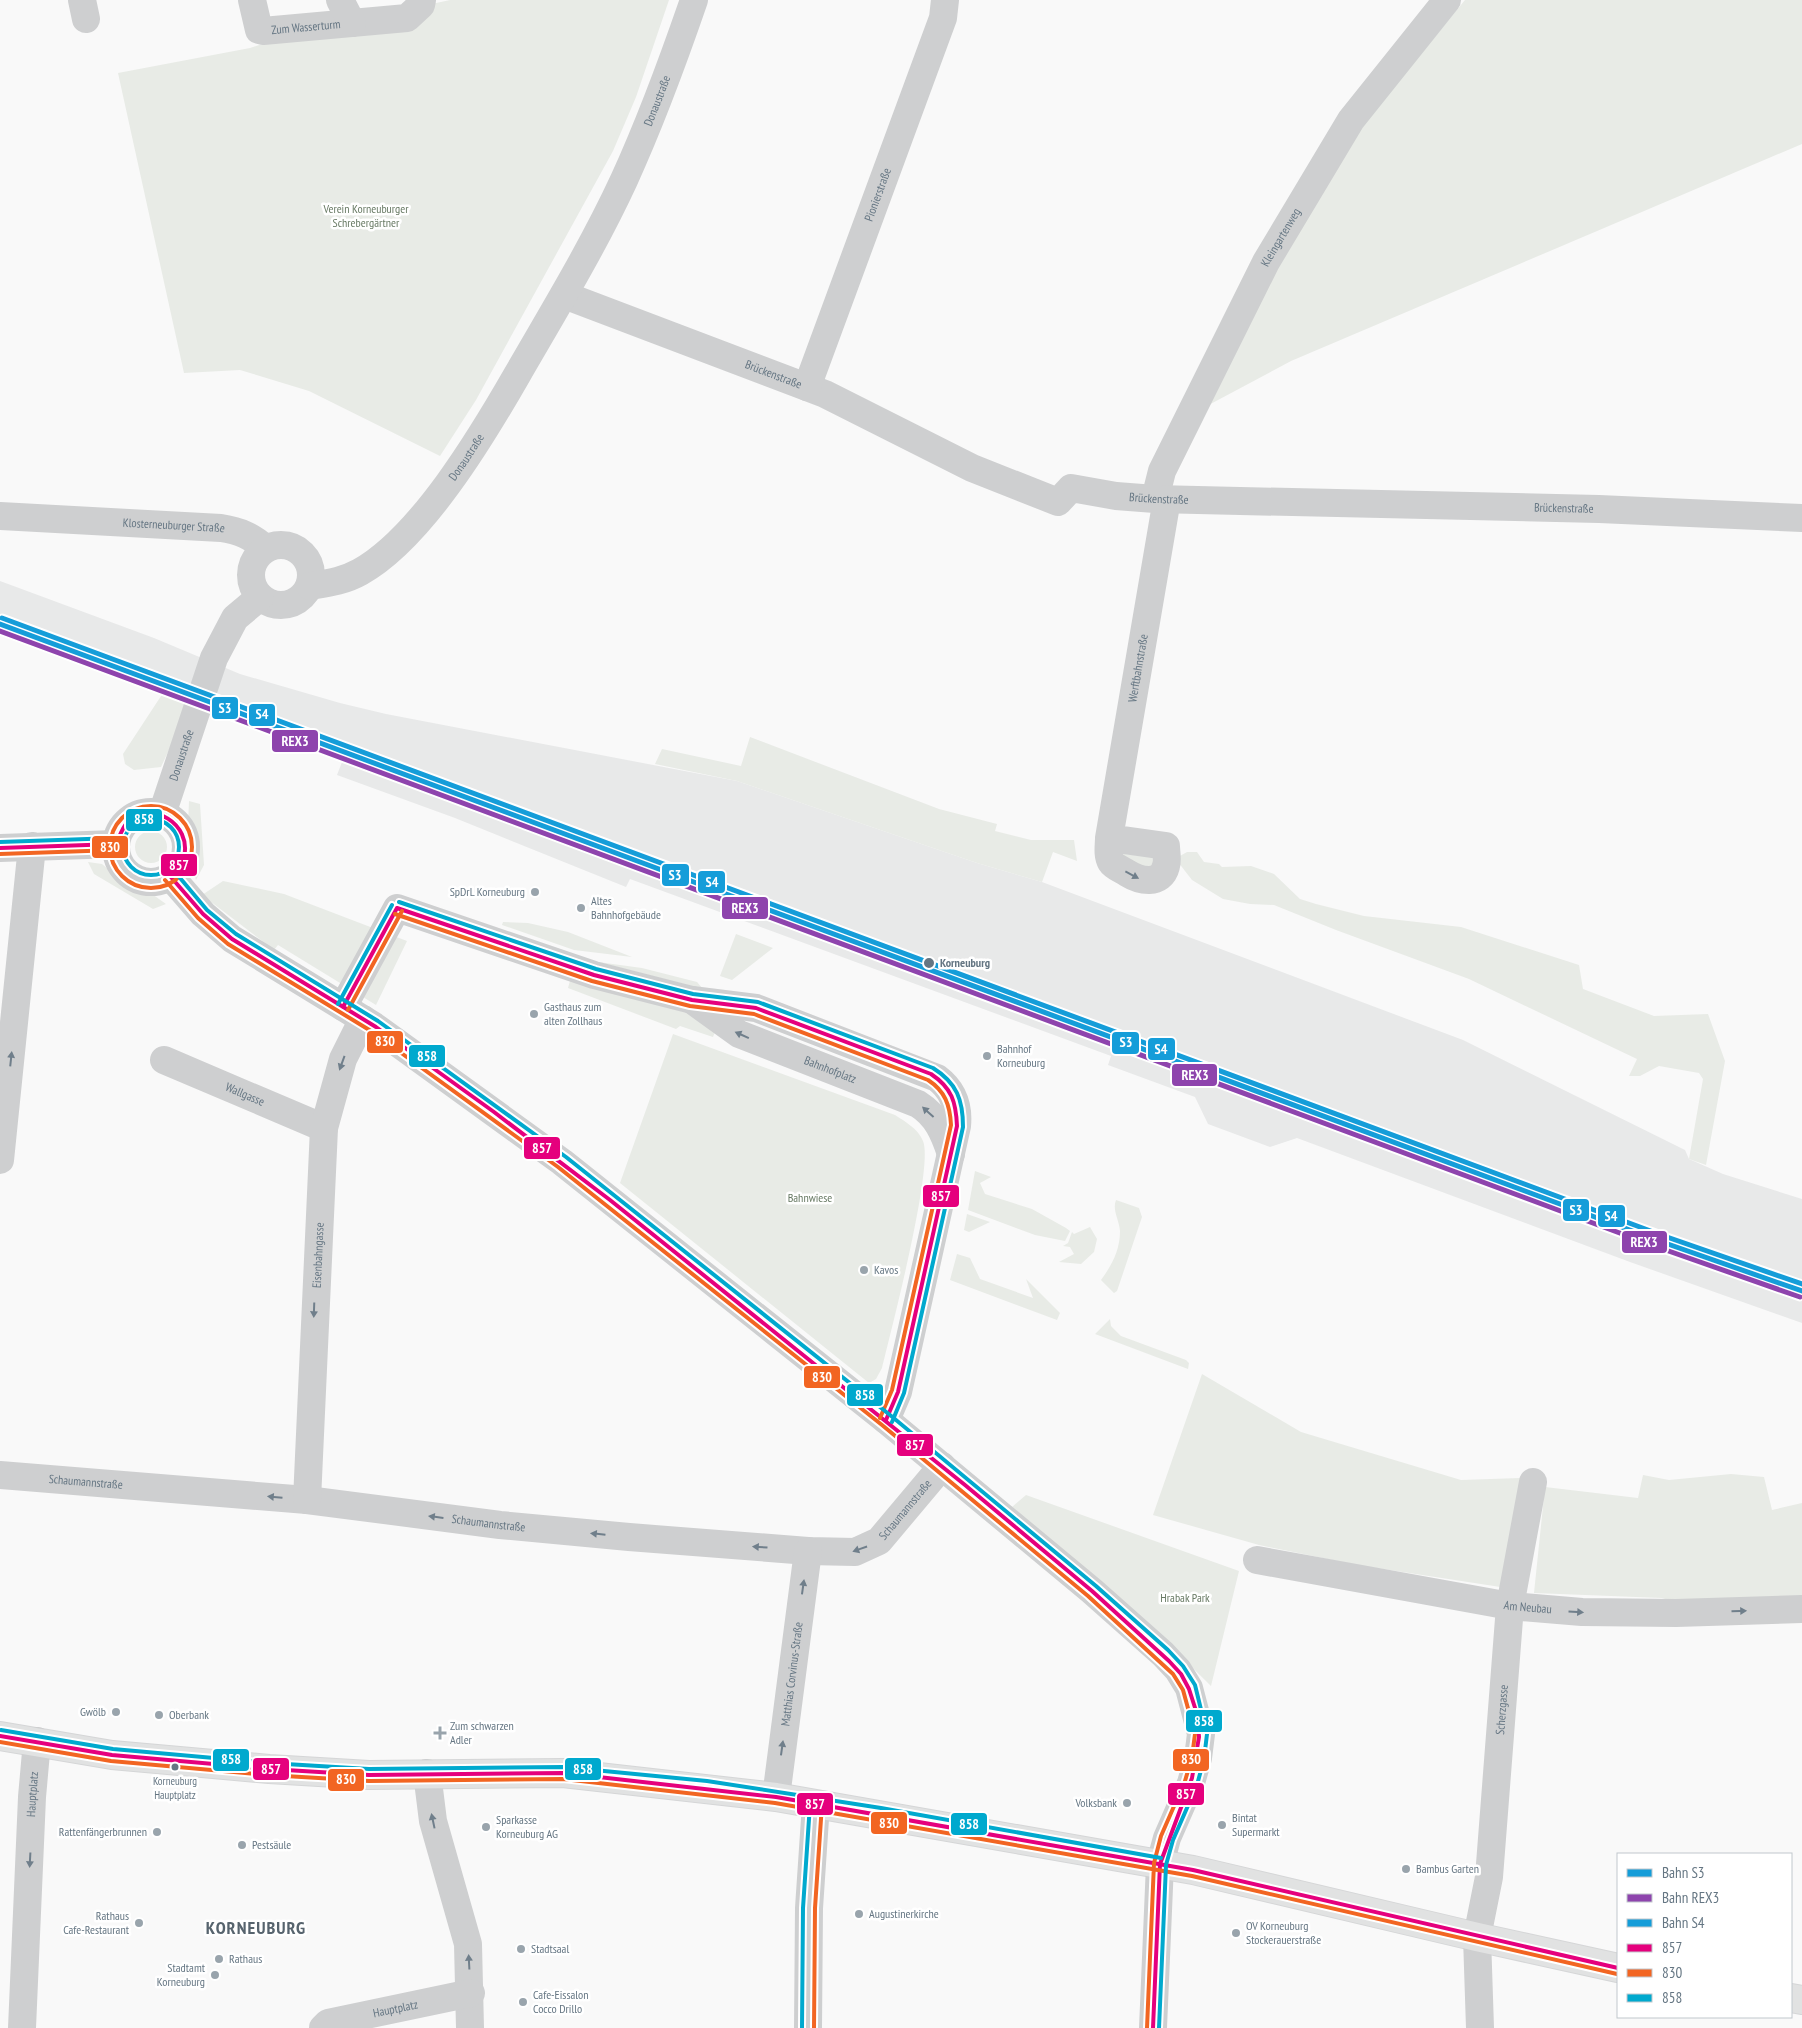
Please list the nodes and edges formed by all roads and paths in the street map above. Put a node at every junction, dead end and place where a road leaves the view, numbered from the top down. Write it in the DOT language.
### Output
graph roads {
  1 [pos="252,0"];
  2 [pos="422,0"];
  3 [pos="694,0"];
  4 [pos="945,0"];
  5 [pos="1447,0"];
  6 [pos="346,12"];
  7 [pos="564,295"];
  8 [pos="807,387"];
  9 [pos="1161,499"];
  10 [pos="0,516"];
  11 [pos="1802,518"];
  12 [pos="265,548"];
  13 [pos="310,586"];
  14 [pos="260,597"];
  15 [pos="162,814"];
  16 [pos="1109,838"];
  17 [pos="116,844"];
  18 [pos="32,846"];
  19 [pos="0,848"];
  20 [pos="170,876"];
  21 [pos="353,1013"];
  22 [pos="164,1060"];
  23 [pos="324,1128"];
  24 [pos="0,1160"];
  25 [pos="886,1420"];
  26 [pos="942,1466"];
  27 [pos="0,1475"];
  28 [pos="1533,1482"];
  29 [pos="307,1500"];
  30 [pos="808,1551"];
  31 [pos="1257,1560"];
  32 [pos="1510,1606"];
  33 [pos="1802,1609"];
  34 [pos="0,1736"];
  35 [pos="38,1741"];
  36 [pos="427,1773"];
  37 [pos="776,1797"];
  38 [pos="816,1804"];
  39 [pos="1160,1864"];
  40 [pos="1477,1938"];
  41 [pos="1617,1968"];
  42 [pos="471,1992"];
  43 [pos="22,2028"];
  44 [pos="323,2028"];
  45 [pos="470,2028"];
  46 [pos="808,2028"];
  47 [pos="1153,2028"];
  48 [pos="1480,2028"];
  1 -- 6 [label="street, Zum Wasserturm"];
  2 -- 6 [label="street, Zum Wasserturm"];
  3 -- 7 [label="street, Donaustraße"];
  4 -- 8 [label="street, Pionierstraße"];
  5 -- 9 [label="street, Kleingartenweg"];
  7 -- 8 [label="street, Brückenstraße"];
  7 -- 13 [label="street, Donaustraße"];
  8 -- 9 [label="street, Brückenstraße"];
  9 -- 11 [label="street, Brückenstraße"];
  9 -- 16 [label="street, Werftbahnstraße"];
  10 -- 12 [label="street, Klosterneuburger Straße"];
  12 -- 13 [label="street"];
  12 -- 14 [label="street"];
  13 -- 14 [label="street"];
  14 -- 15 [label="street, Donaustraße"];
  15 -- 17 [label="street"];
  15 -- 20 [label="street"];
  16 -- 16 [label="street, Werftbahnstraße, one-way"];
  17 -- 18 [label="street"];
  17 -- 20 [label="street"];
  18 -- 19 [label="street"];
  24 -- 18 [label="street, one-way"];
  20 -- 21 [label="street"];
  21 -- 23 [label="street, Eisenbahngasse, one-way"];
  21 -- 25 [label="street"];
  25 -- 21 [label="street, Bahnhofplatz, one-way"];
  22 -- 23 [label="street, Wallgasse"];
  23 -- 29 [label="street, Eisenbahngasse, one-way"];
  25 -- 26 [label="street"];
  26 -- 30 [label="street, Schaumannstraße, one-way"];
  26 -- 39 [label="street"];
  29 -- 27 [label="street, Schaumannstraße, one-way"];
  28 -- 32 [label="street, Scherzgasse"];
  30 -- 29 [label="street, Schaumannstraße, one-way"];
  37 -- 30 [label="street, Matthias Corvinus-Straße, one-way"];
  31 -- 32 [label="street, Am Neubau"];
  32 -- 33 [label="street, Am Neubau, one-way"];
  32 -- 40 [label="street, Scherzgasse"];
  34 -- 35 [label="main road"];
  35 -- 36 [label="main road"];
  35 -- 43 [label="street, Hauptplatz, one-way"];
  36 -- 37 [label="main road"];
  42 -- 36 [label="street, one-way"];
  37 -- 38 [label="main road"];
  38 -- 39 [label="main road"];
  38 -- 46 [label="street"];
  39 -- 40 [label="main road"];
  39 -- 47 [label="street"];
  40 -- 41 [label="main road"];
  40 -- 48 [label="street, Scherzgasse"];
  42 -- 44 [label="street, Hauptplatz"];
  42 -- 45 [label="street"];
}
